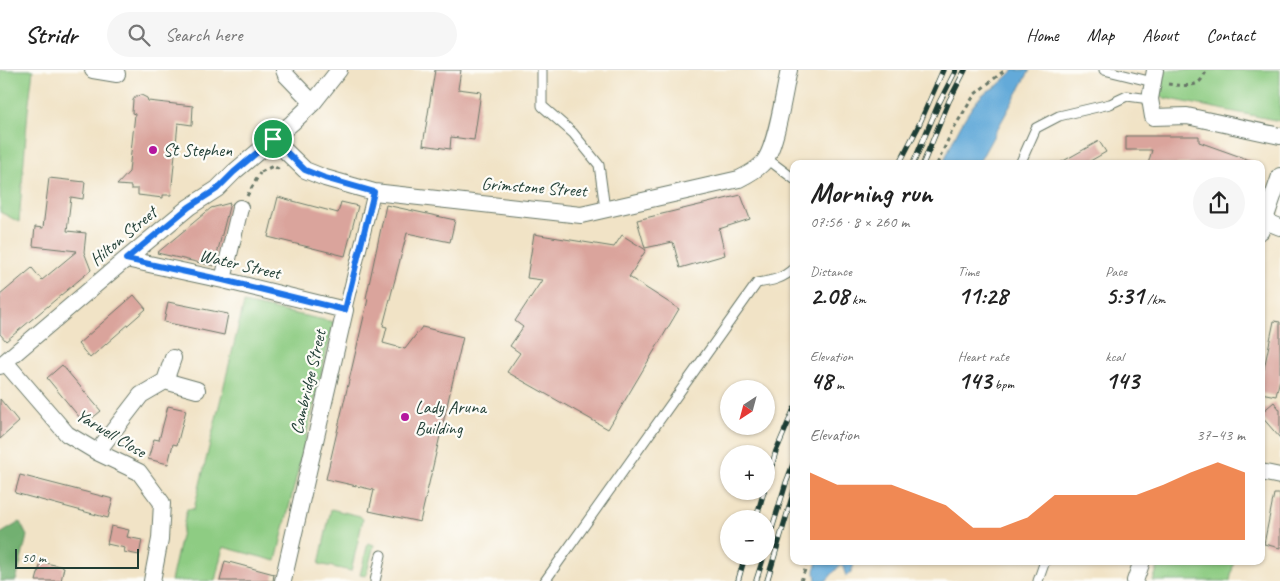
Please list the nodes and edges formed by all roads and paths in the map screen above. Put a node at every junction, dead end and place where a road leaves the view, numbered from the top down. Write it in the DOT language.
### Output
graph roads {
  1 [pos="93,70"];
  2 [pos="284,70"];
  3 [pos="339,70"];
  4 [pos="542,70"];
  5 [pos="789,70"];
  6 [pos="1005,70"];
  7 [pos="1104,70"];
  8 [pos="1206,70"];
  9 [pos="117,74"];
  10 [pos="1154,76"];
  11 [pos="1150,99"];
  12 [pos="313,103"];
  13 [pos="1280,136"];
  14 [pos="273,139"];
  15 [pos="766,158"];
  16 [pos="939,160"];
  17 [pos="1022,160"];
  18 [pos="281,170"];
  19 [pos="260,172"];
  20 [pos="255,174"];
  21 [pos="790,176"];
  22 [pos="1280,176"];
  23 [pos="374,192"];
  24 [pos="240,208"];
  25 [pos="606,209"];
  26 [pos="1269,226"];
  27 [pos="126,259"];
  28 [pos="790,272"];
  29 [pos="223,280"];
  30 [pos="345,310"];
  31 [pos="173,358"];
  32 [pos="3,364"];
  33 [pos="165,382"];
  34 [pos="197,390"];
  35 [pos="97,452"];
  36 [pos="1265,473"];
  37 [pos="1280,476"];
  38 [pos="381,555"];
  39 [pos="807,565"];
  40 [pos="1044,565"];
  41 [pos="1141,565"];
  42 [pos="152,581"];
  43 [pos="283,581"];
  44 [pos="375,581"];
  45 [pos="545,581"];
  46 [pos="801,581"];
  47 [pos="1038,581"];
  48 [pos="1136,581"];
  1 -- 9 [label="street"];
  2 -- 12 [label="street"];
  3 -- 12 [label="street, Hilton Street"];
  4 -- 25 [label="lane"];
  5 -- 15 [label="street, Grimstone Street"];
  6 -- 16 [label="path"];
  7 -- 10 [label="lane"];
  8 -- 10 [label="path"];
  10 -- 11 [label="street"];
  11 -- 13 [label="street"];
  11 -- 17 [label="lane"];
  12 -- 14 [label="street, Hilton Street"];
  14 -- 23 [label="street, Grimstone Street"];
  14 -- 27 [label="street, Hilton Street"];
  15 -- 21 [label="lane"];
  15 -- 25 [label="street, Grimstone Street"];
  18 -- 19 [label="path"];
  19 -- 20 [label="path"];
  19 -- 24 [label="path"];
  22 -- 26 [label="street"];
  23 -- 25 [label="street, Grimstone Street"];
  23 -- 30 [label="street, Cambridge Street"];
  24 -- 29 [label="street"];
  27 -- 29 [label="street, Water Street"];
  27 -- 32 [label="street, Hilton Street"];
  28 -- 45 [label="lane"];
  29 -- 30 [label="street, Water Street"];
  30 -- 43 [label="street, Cambridge Street"];
  31 -- 33 [label="street"];
  32 -- 35 [label="street, Yarwell Close"];
  33 -- 34 [label="street"];
  33 -- 35 [label="street"];
  35 -- 42 [label="street, Yarwell Close"];
  36 -- 37 [label="street"];
  38 -- 44 [label="lane"];
  39 -- 46 [label="path"];
  40 -- 47 [label="lane"];
  41 -- 48 [label="street"];
}
